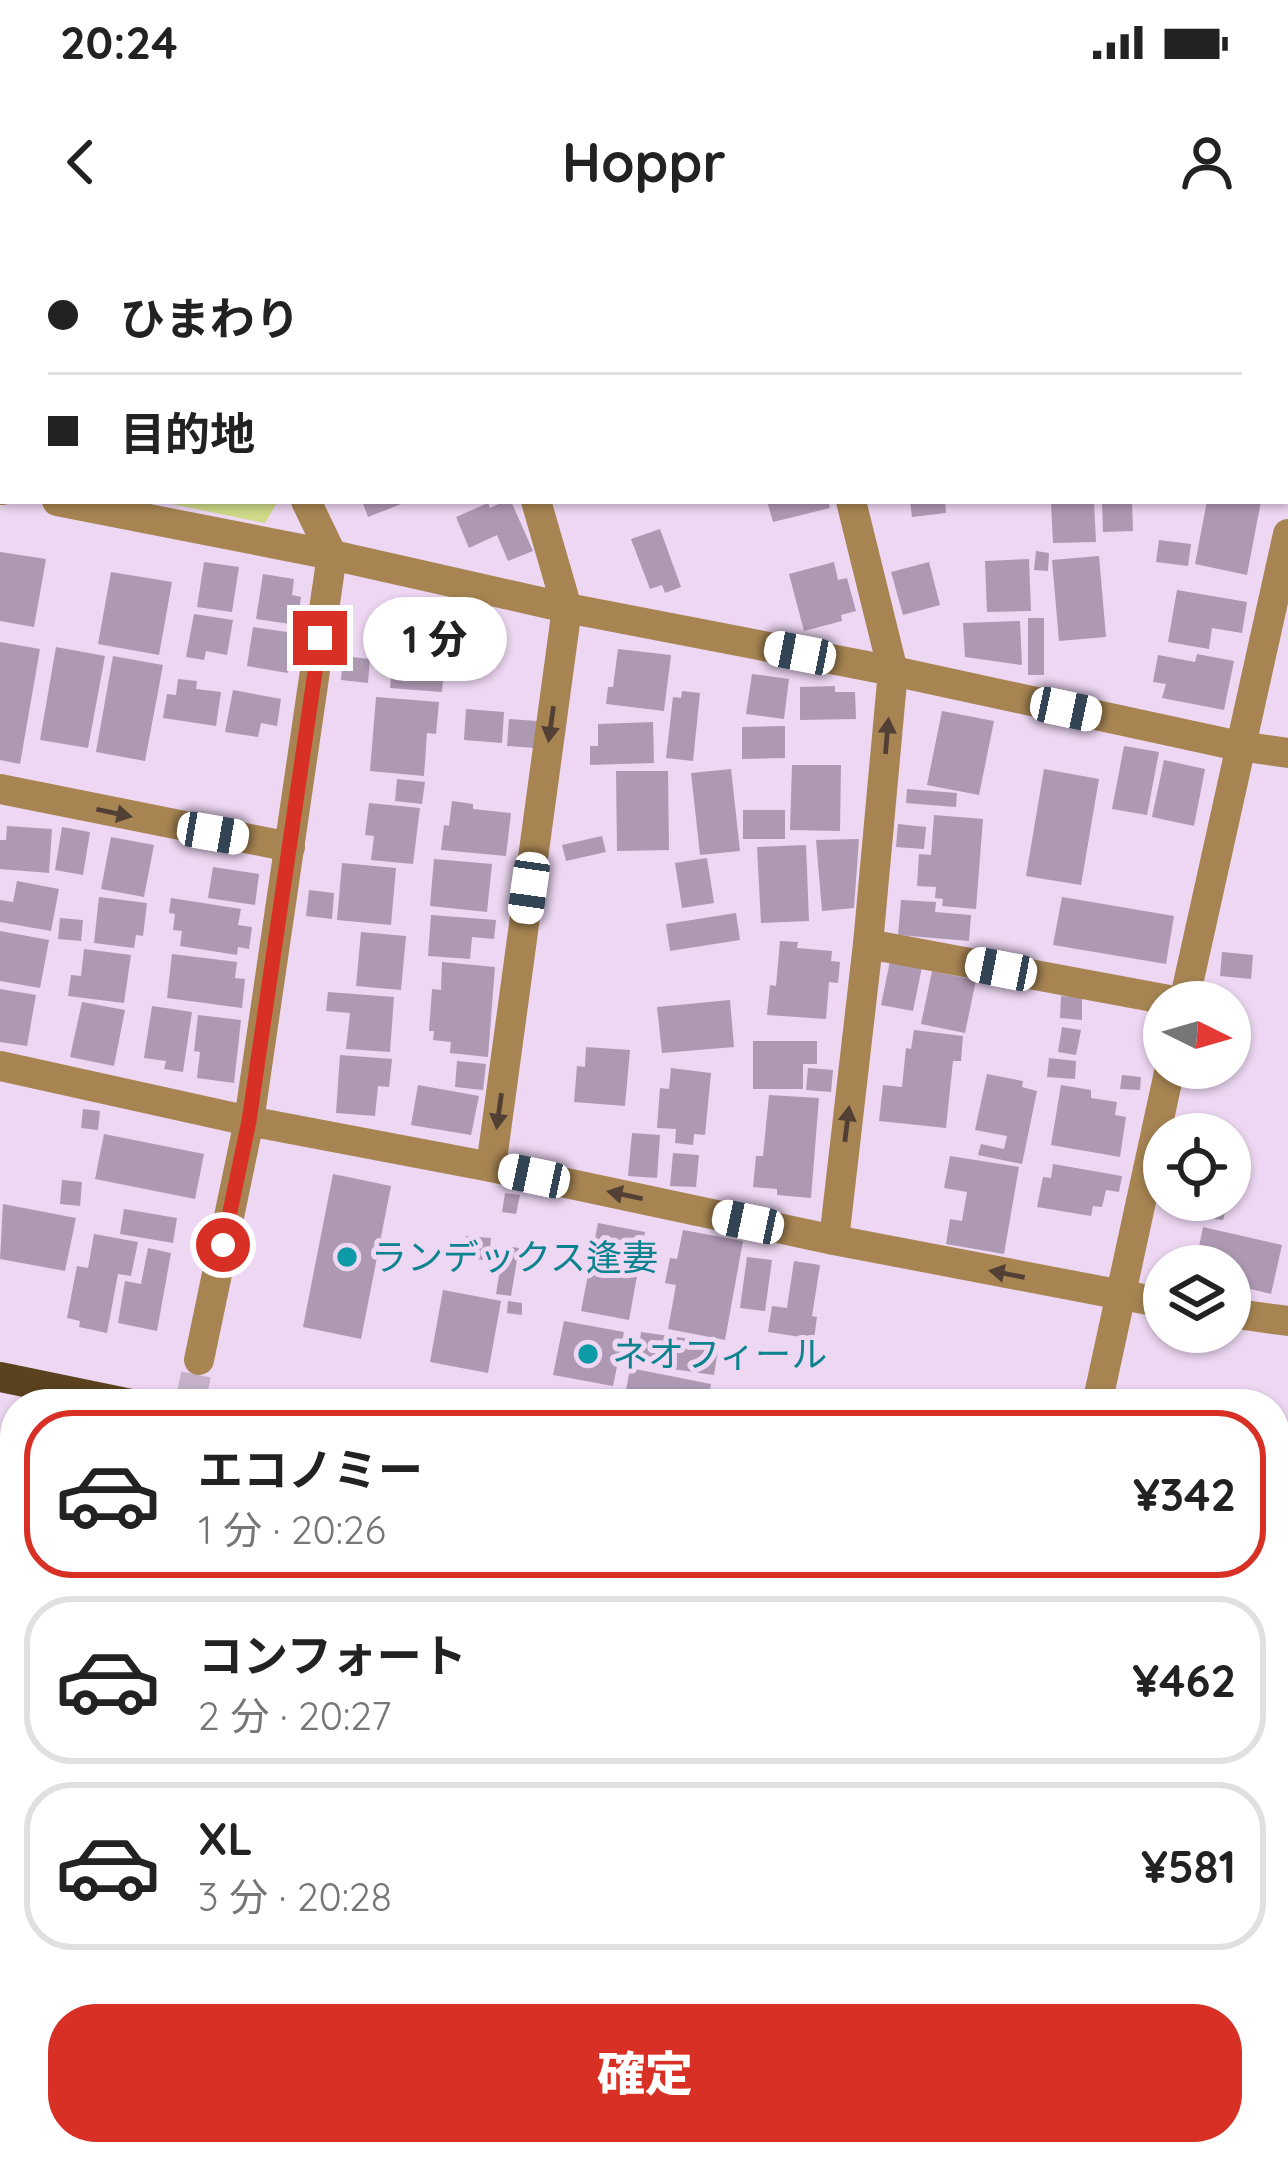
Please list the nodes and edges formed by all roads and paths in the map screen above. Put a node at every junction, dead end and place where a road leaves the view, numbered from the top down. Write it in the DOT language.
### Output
graph roads {
  1 [pos="72,504"];
  2 [pos="307,504"];
  3 [pos="537,504"];
  4 [pos="851,504"];
  5 [pos="1288,534"];
  6 [pos="332,555"];
  7 [pos="567,608"];
  8 [pos="893,671"];
  9 [pos="1239,746"];
  10 [pos="1288,753"];
  11 [pos="0,789"];
  12 [pos="290,847"];
  13 [pos="868,944"];
  14 [pos="1187,981"];
  15 [pos="1143,995"];
  16 [pos="0,1066"];
  17 [pos="1166,1089"];
  18 [pos="249,1121"];
  19 [pos="491,1167"];
  20 [pos="834,1240"];
  21 [pos="1122,1296"];
  22 [pos="1143,1300"];
  23 [pos="1251,1315"];
  24 [pos="1288,1321"];
  25 [pos="200,1360"];
  26 [pos="0,1377"];
  27 [pos="58,1389"];
  28 [pos="1100,1389"];
  1 -- 6 [label="street"];
  2 -- 6 [label="street"];
  3 -- 7 [label="street"];
  4 -- 8 [label="street"];
  5 -- 9 [label="street"];
  6 -- 7 [label="street"];
  6 -- 12 [label="street"];
  7 -- 8 [label="street"];
  7 -- 19 [label="street, one-way"];
  8 -- 9 [label="street"];
  13 -- 8 [label="street, one-way"];
  9 -- 10 [label="street"];
  9 -- 14 [label="street"];
  11 -- 12 [label="street, one-way"];
  12 -- 18 [label="street"];
  13 -- 15 [label="street"];
  20 -- 13 [label="street, one-way"];
  16 -- 18 [label="street"];
  17 -- 21 [label="street"];
  18 -- 19 [label="street"];
  18 -- 25 [label="street"];
  20 -- 19 [label="street, one-way"];
  21 -- 20 [label="street, one-way"];
  21 -- 22 [label="street"];
  21 -- 28 [label="street"];
  23 -- 24 [label="street"];
  26 -- 27 [label="main road"];
}
